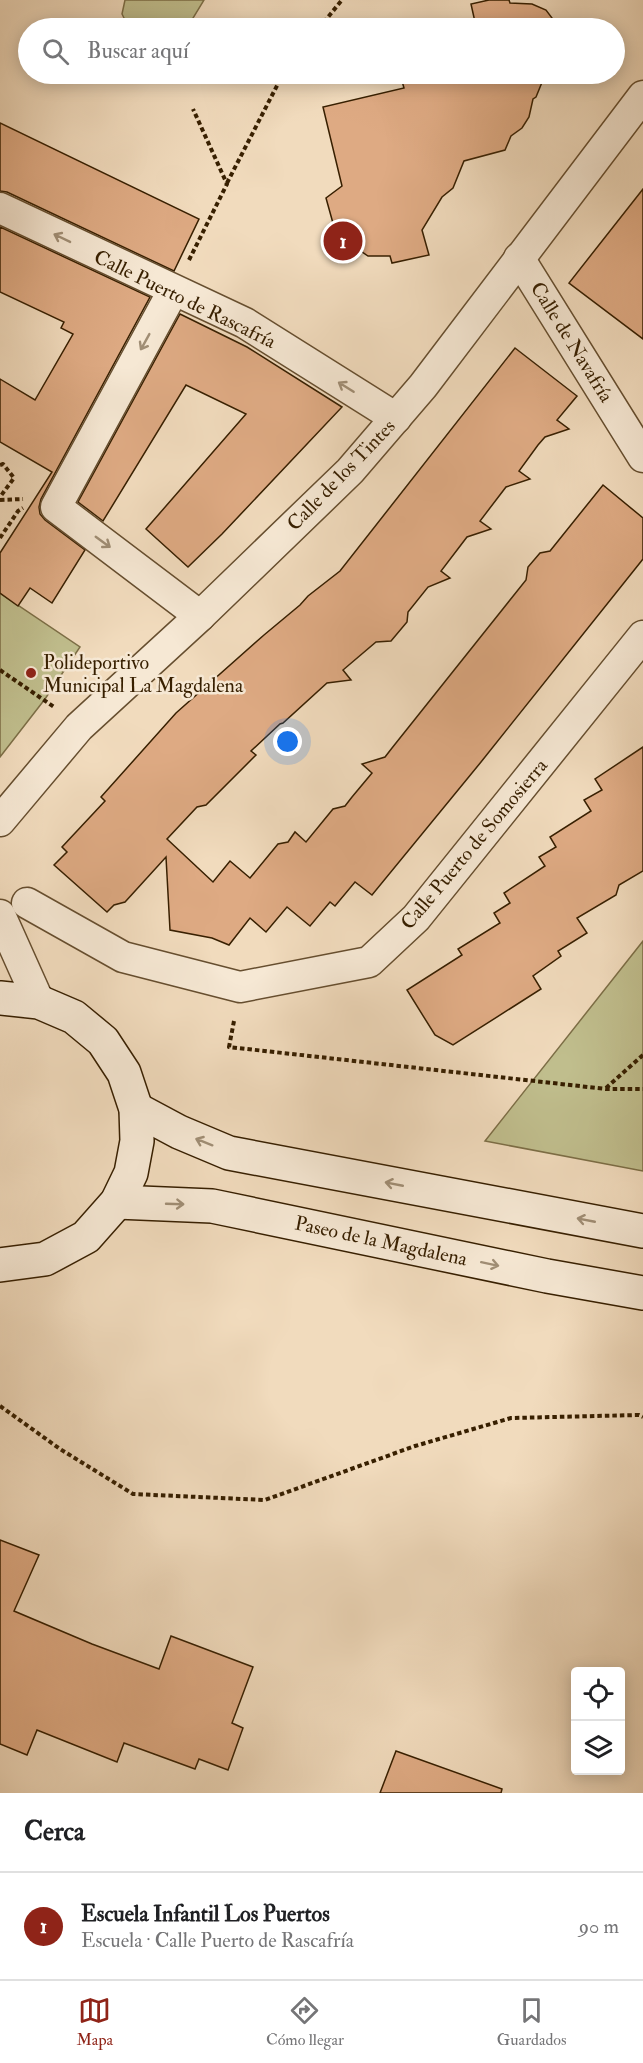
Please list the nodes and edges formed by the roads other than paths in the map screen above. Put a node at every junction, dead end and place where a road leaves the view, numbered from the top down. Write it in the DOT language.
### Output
graph roads {
  1 [pos="643,96"];
  2 [pos="0,208"];
  3 [pos="519,258"];
  4 [pos="173,291"];
  5 [pos="396,418"];
  6 [pos="643,457"];
  7 [pos="200,616"];
  8 [pos="643,636"];
  9 [pos="0,821"];
  10 [pos="14,909"];
  11 [pos="0,998"];
  12 [pos="39,1002"];
  13 [pos="136,1109"];
  14 [pos="117,1202"];
  15 [pos="643,1231"];
  16 [pos="0,1265"];
  17 [pos="643,1293"];
  1 -- 3 [label="street, Calle de los Tintes"];
  4 -- 2 [label="street, Calle Puerto de Rascafría, one-way"];
  3 -- 5 [label="street, Calle de los Tintes"];
  3 -- 6 [label="street, Calle de Navafría"];
  5 -- 4 [label="street, Calle Puerto de Rascafría, one-way"];
  4 -- 7 [label="street, one-way"];
  5 -- 7 [label="street, Calle de los Tintes"];
  7 -- 9 [label="street, Calle de los Tintes"];
  8 -- 10 [label="street, Calle Puerto de Somosierra"];
  10 -- 12 [label="street"];
  11 -- 12 [label="main road"];
  12 -- 13 [label="main road"];
  13 -- 14 [label="main road"];
  15 -- 13 [label="main road, one-way"];
  14 -- 16 [label="main road"];
  14 -- 17 [label="main road, Paseo de la Magdalena, one-way"];
}
